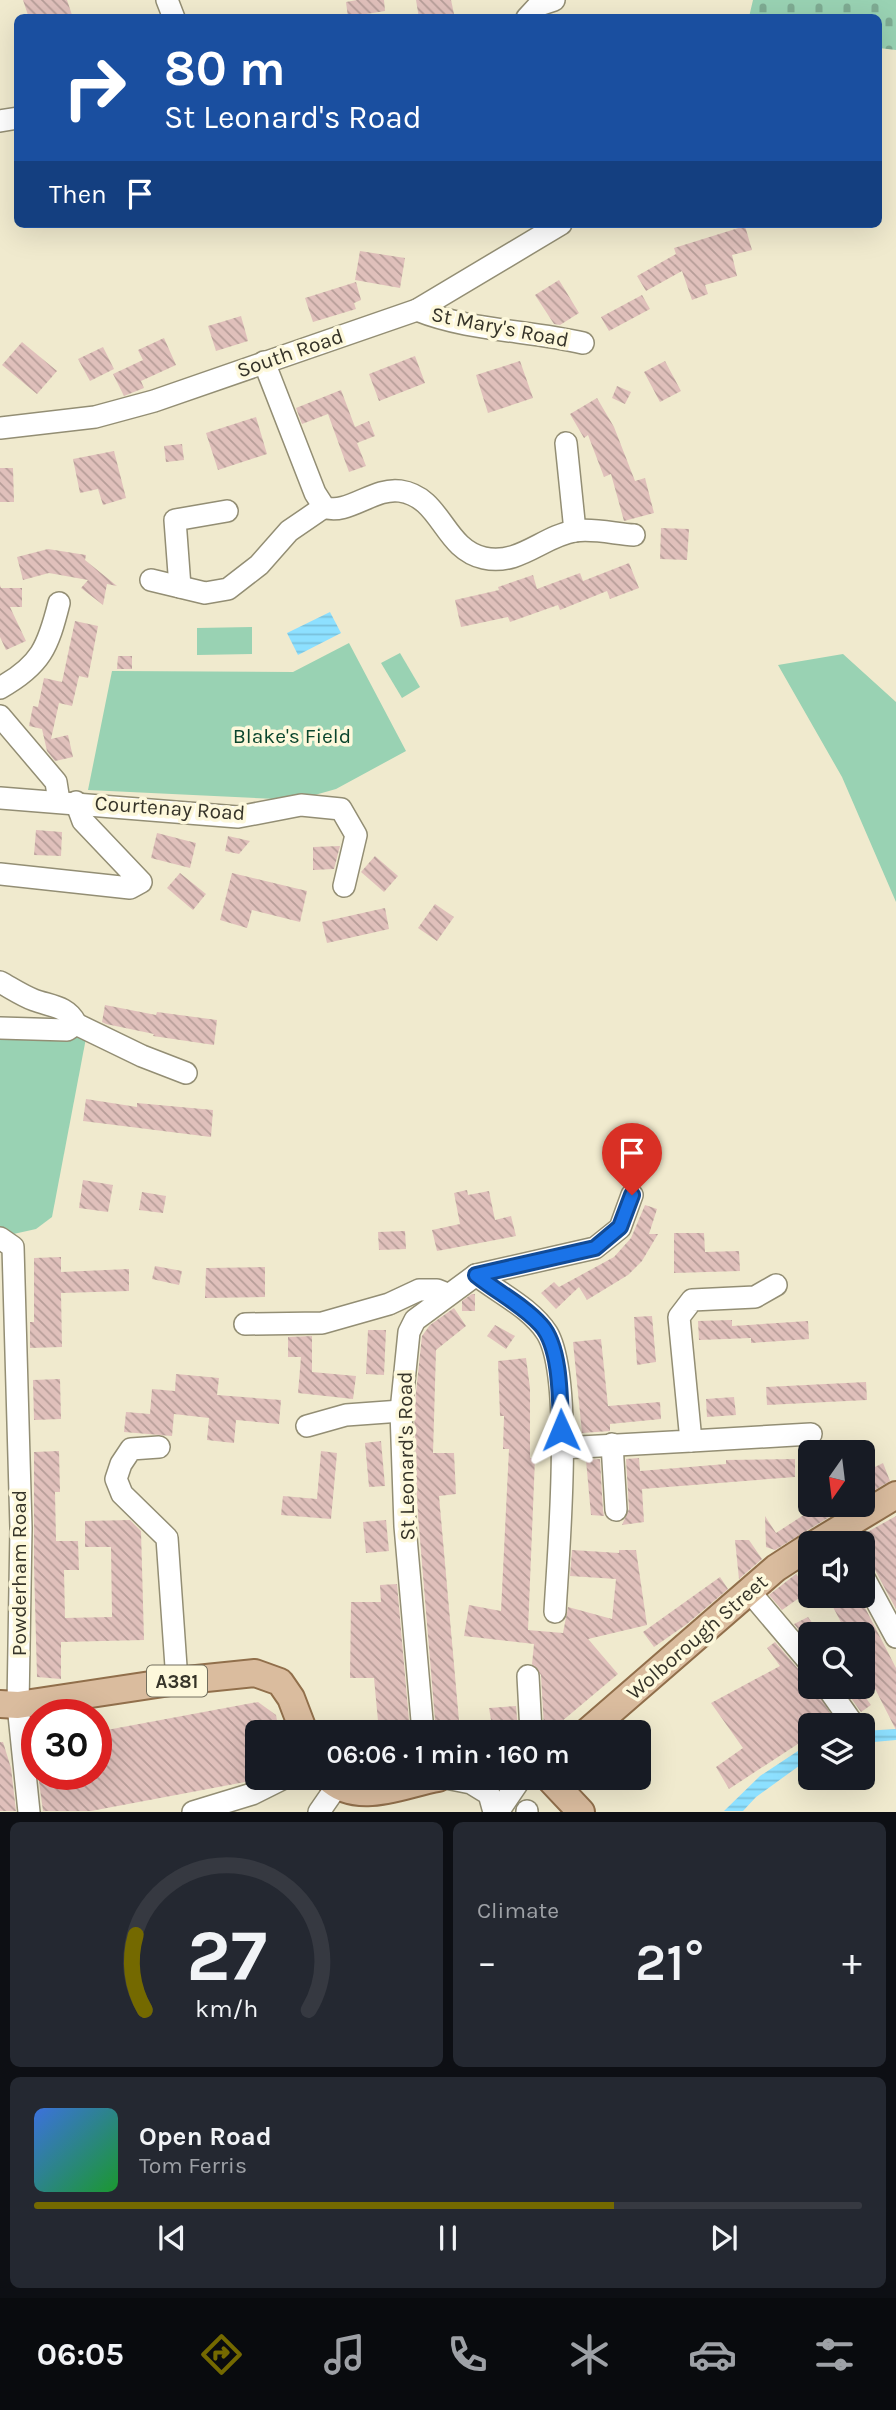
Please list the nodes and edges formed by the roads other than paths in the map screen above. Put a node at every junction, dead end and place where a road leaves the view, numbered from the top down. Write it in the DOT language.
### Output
graph roads {
  1 [pos="554,0"];
  2 [pos="531,14"];
  3 [pos="554,228"];
  4 [pos="416,310"];
  5 [pos="583,343"];
  6 [pos="264,362"];
  7 [pos="0,428"];
  8 [pos="566,443"];
  9 [pos="324,507"];
  10 [pos="227,510"];
  11 [pos="575,531"];
  12 [pos="634,535"];
  13 [pos="151,580"];
  14 [pos="180,587"];
  15 [pos="59,603"];
  16 [pos="0,688"];
  17 [pos="0,716"];
  18 [pos="0,798"];
  19 [pos="68,801"];
  20 [pos="0,874"];
  21 [pos="344,886"];
  22 [pos="0,982"];
  23 [pos="76,1024"];
  24 [pos="0,1028"];
  25 [pos="186,1073"];
  26 [pos="632,1195"];
  27 [pos="0,1238"];
  28 [pos="476,1275"];
  29 [pos="776,1286"];
  30 [pos="447,1294"];
  31 [pos="245,1324"];
  32 [pos="401,1411"];
  33 [pos="307,1426"];
  34 [pos="811,1434"];
  35 [pos="691,1441"];
  36 [pos="612,1444"];
  37 [pos="159,1447"];
  38 [pos="562,1448"];
  39 [pos="896,1495"];
  40 [pos="615,1510"];
  41 [pos="848,1531"];
  42 [pos="798,1555"];
  43 [pos="749,1591"];
  44 [pos="875,1598"];
  45 [pos="555,1612"];
  46 [pos="896,1637"];
  47 [pos="798,1649"];
  48 [pos="528,1676"];
  49 [pos="177,1681"];
  50 [pos="9,1704"];
  51 [pos="299,1720"];
  52 [pos="422,1720"];
  53 [pos="530,1720"];
  54 [pos="603,1720"];
  55 [pos="269,1790"];
  56 [pos="328,1790"];
  57 [pos="349,1790"];
  58 [pos="385,1790"];
  59 [pos="482,1790"];
  60 [pos="512,1790"];
  61 [pos="253,1803"];
  62 [pos="29,1811"];
  63 [pos="193,1811"];
  64 [pos="319,1811"];
  65 [pos="496,1811"];
  1 -- 2 [label="street"];
  3 -- 4 [label="street, South Road"];
  4 -- 5 [label="street, St Mary's Road"];
  4 -- 6 [label="street, South Road"];
  6 -- 7 [label="street, South Road"];
  6 -- 9 [label="street"];
  8 -- 11 [label="street"];
  9 -- 11 [label="street"];
  9 -- 14 [label="street"];
  10 -- 14 [label="street"];
  11 -- 12 [label="street"];
  13 -- 14 [label="street"];
  15 -- 16 [label="street"];
  17 -- 19 [label="street"];
  18 -- 19 [label="street, Courtenay Road"];
  19 -- 20 [label="street"];
  19 -- 21 [label="street, Courtenay Road"];
  22 -- 23 [label="street"];
  23 -- 24 [label="street"];
  23 -- 25 [label="street"];
  26 -- 28 [label="street, St Leonard's Road"];
  27 -- 50 [label="street, Powderham Road"];
  28 -- 30 [label="street, St Leonard's Road"];
  28 -- 38 [label="street"];
  29 -- 35 [label="street"];
  30 -- 31 [label="street"];
  30 -- 32 [label="street, St Leonard's Road"];
  32 -- 33 [label="street"];
  32 -- 52 [label="street, St Leonard's Road"];
  34 -- 35 [label="street"];
  35 -- 36 [label="street"];
  36 -- 38 [label="street"];
  36 -- 40 [label="street"];
  37 -- 49 [label="street"];
  38 -- 45 [label="street"];
  39 -- 41 [label="main road, Wolborough Street"];
  42 -- 43 [label="main road, Wolborough Street"];
  43 -- 47 [label="street"];
  43 -- 54 [label="main road, Wolborough Street"];
  44 -- 46 [label="street"];
  48 -- 53 [label="street"];
  49 -- 50 [label="main road, A381"];
  49 -- 51 [label="main road, A381"];
  50 -- 62 [label="street"];
  55 -- 61 [label="street"];
  56 -- 64 [label="street"];
  57 -- 58 [label="main road"];
  59 -- 65 [label="street"];
  60 -- 65 [label="street"];
  61 -- 63 [label="street"];
}
